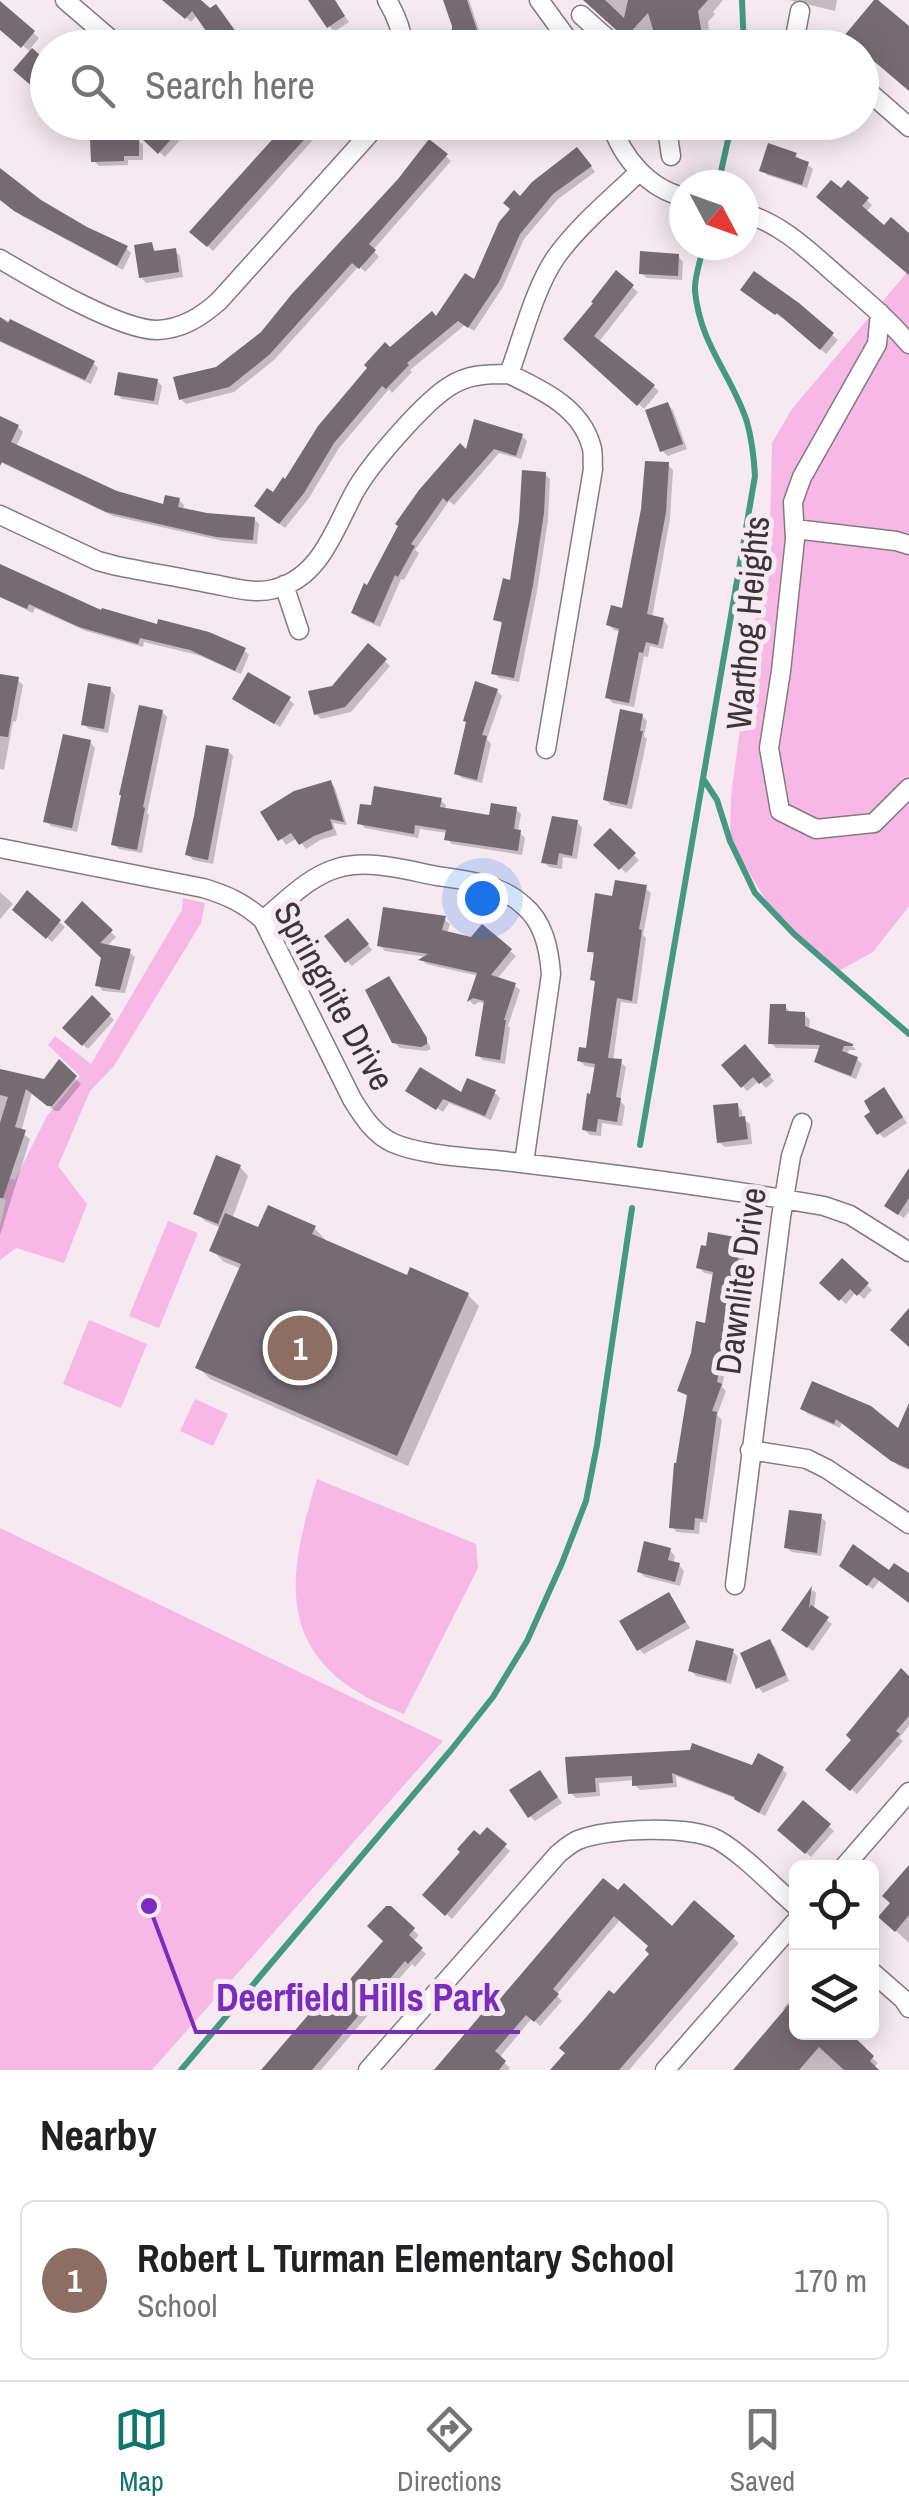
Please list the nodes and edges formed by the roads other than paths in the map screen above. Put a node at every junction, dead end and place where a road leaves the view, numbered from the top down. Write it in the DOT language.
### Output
graph roads {
  1 [pos="65,0"];
  2 [pos="387,0"];
  3 [pos="540,0"];
  4 [pos="800,11"];
  5 [pos="581,15"];
  6 [pos="100,30"];
  7 [pos="400,30"];
  8 [pos="561,30"];
  9 [pos="598,30"];
  10 [pos="797,30"];
  11 [pos="879,101"];
  12 [pos="909,127"];
  13 [pos="364,140"];
  14 [pos="619,140"];
  15 [pos="669,140"];
  16 [pos="671,156"];
  17 [pos="639,172"];
  18 [pos="669,191"];
  19 [pos="759,219"];
  20 [pos="0,259"];
  21 [pos="880,313"];
  22 [pos="909,344"];
  23 [pos="509,374"];
  24 [pos="0,515"];
  25 [pos="795,529"];
  26 [pos="909,546"];
  27 [pos="284,585"];
  28 [pos="299,630"];
  29 [pos="546,749"];
  30 [pos="909,788"];
  31 [pos="0,848"];
  32 [pos="263,920"];
  33 [pos="802,1122"];
  34 [pos="524,1163"];
  35 [pos="785,1199"];
  36 [pos="909,1252"];
  37 [pos="750,1450"];
  38 [pos="909,1524"];
  39 [pos="735,1585"];
  40 [pos="909,1792"];
  41 [pos="850,1860"];
  42 [pos="789,1900"];
  43 [pos="789,1929"];
  44 [pos="879,1978"];
  45 [pos="909,2008"];
  46 [pos="368,2070"];
  47 [pos="665,2070"];
  1 -- 6 [label="street"];
  2 -- 7 [label="street"];
  3 -- 8 [label="street"];
  4 -- 10 [label="street"];
  5 -- 9 [label="street"];
  11 -- 12 [label="street"];
  13 -- 20 [label="street"];
  14 -- 17 [label="street"];
  15 -- 16 [label="street"];
  17 -- 18 [label="street"];
  17 -- 23 [label="street"];
  19 -- 21 [label="street"];
  21 -- 22 [label="street"];
  21 -- 25 [label="street, Warthog Heights"];
  23 -- 27 [label="street"];
  23 -- 29 [label="street"];
  24 -- 27 [label="street"];
  25 -- 26 [label="street"];
  25 -- 30 [label="street, Warthog Heights"];
  27 -- 28 [label="street"];
  31 -- 32 [label="street, Springnite Drive"];
  32 -- 34 [label="street, Springnite Drive"];
  32 -- 34 [label="street"];
  33 -- 35 [label="street, Dawnlite Drive"];
  34 -- 35 [label="street, Springnite Drive"];
  35 -- 36 [label="street, Springnite Drive"];
  35 -- 37 [label="street, Dawnlite Drive"];
  37 -- 38 [label="street"];
  37 -- 39 [label="street, Dawnlite Drive"];
  40 -- 41 [label="street"];
  42 -- 46 [label="street"];
  43 -- 47 [label="street"];
  44 -- 45 [label="street"];
}
